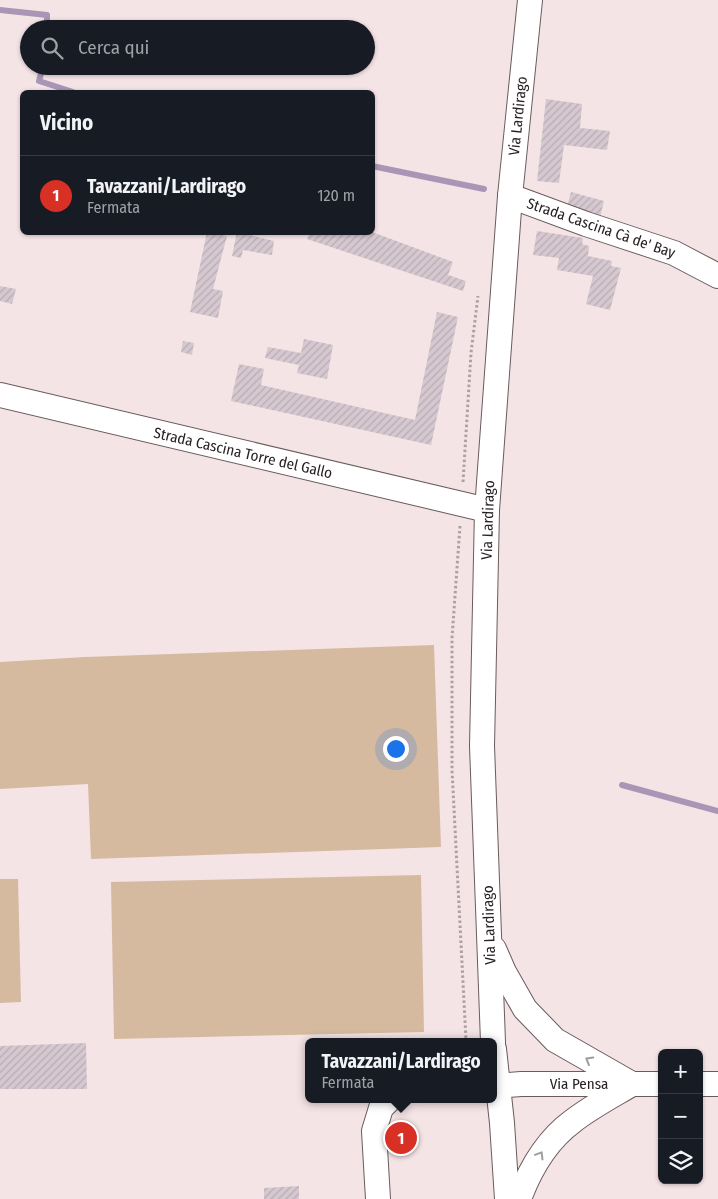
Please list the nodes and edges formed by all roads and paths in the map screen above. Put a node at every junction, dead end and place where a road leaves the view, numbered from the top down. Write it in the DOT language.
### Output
graph roads {
  1 [pos="530,0"];
  2 [pos="510,196"];
  3 [pos="718,276"];
  4 [pos="0,395"];
  5 [pos="487,510"];
  6 [pos="490,938"];
  7 [pos="493,1038"];
  8 [pos="632,1084"];
  9 [pos="658,1084"];
  10 [pos="703,1084"];
  11 [pos="718,1084"];
  12 [pos="497,1086"];
  13 [pos="497,1097"];
  14 [pos="386,1103"];
  15 [pos="378,1199"];
  16 [pos="506,1199"];
  17 [pos="519,1199"];
  1 -- 2 [label="street, Via Lardirago"];
  2 -- 3 [label="street, Strada Cascina Cà de' Bay"];
  2 -- 5 [label="street, Via Lardirago"];
  4 -- 5 [label="street, Strada Cascina Torre del Gallo"];
  5 -- 6 [label="street, Via Lardirago"];
  6 -- 7 [label="street, Via Lardirago"];
  8 -- 6 [label="street, one-way"];
  8 -- 9 [label="street, Via Pensa"];
  8 -- 12 [label="street, Via Pensa"];
  17 -- 8 [label="street, one-way"];
  10 -- 11 [label="street"];
  13 -- 16 [label="street"];
  14 -- 15 [label="street"];
}
